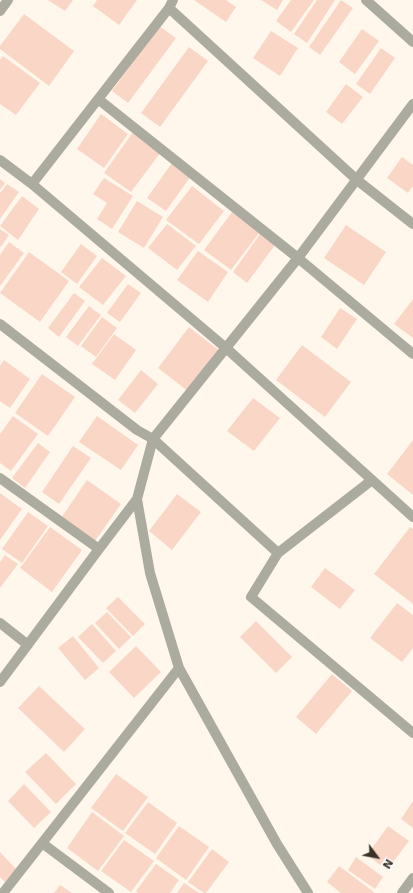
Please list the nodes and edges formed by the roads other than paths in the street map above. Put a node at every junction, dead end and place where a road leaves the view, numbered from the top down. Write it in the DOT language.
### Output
graph roads {
  1 [pos="8,0"];
  2 [pos="366,0"];
  3 [pos="171,4"];
  4 [pos="0,11"];
  5 [pos="413,42"];
  6 [pos="98,100"];
  7 [pos="413,104"];
  8 [pos="0,160"];
  9 [pos="357,180"];
  10 [pos="32,184"];
  11 [pos="413,224"];
  12 [pos="298,258"];
  13 [pos="0,324"];
  14 [pos="226,348"];
  15 [pos="413,354"];
  16 [pos="154,438"];
  17 [pos="0,478"];
  18 [pos="372,480"];
  19 [pos="137,499"];
  20 [pos="413,517"];
  21 [pos="99,549"];
  22 [pos="278,553"];
  23 [pos="0,623"];
  24 [pos="28,645"];
  25 [pos="179,668"];
  26 [pos="0,682"];
  27 [pos="413,733"];
  28 [pos="42,843"];
  29 [pos="413,878"];
  30 [pos="2,893"];
  31 [pos="109,893"];
  32 [pos="308,893"];
  33 [pos="402,893"];
  1 -- 4 [label="street"];
  2 -- 5 [label="street"];
  3 -- 6 [label="street"];
  3 -- 9 [label="street"];
  6 -- 10 [label="street"];
  6 -- 12 [label="street"];
  7 -- 9 [label="street"];
  8 -- 10 [label="street"];
  9 -- 11 [label="street"];
  9 -- 12 [label="street"];
  10 -- 14 [label="street"];
  12 -- 14 [label="street"];
  12 -- 15 [label="street"];
  13 -- 16 [label="street"];
  14 -- 16 [label="street"];
  14 -- 18 [label="street"];
  16 -- 19 [label="street"];
  16 -- 22 [label="street"];
  17 -- 21 [label="street"];
  18 -- 20 [label="street"];
  18 -- 22 [label="street"];
  19 -- 21 [label="street"];
  19 -- 25 [label="street"];
  21 -- 24 [label="street"];
  22 -- 27 [label="street"];
  23 -- 24 [label="street"];
  24 -- 26 [label="street"];
  25 -- 28 [label="street"];
  25 -- 32 [label="street"];
  28 -- 30 [label="street"];
  28 -- 31 [label="street"];
  29 -- 33 [label="street"];
}
